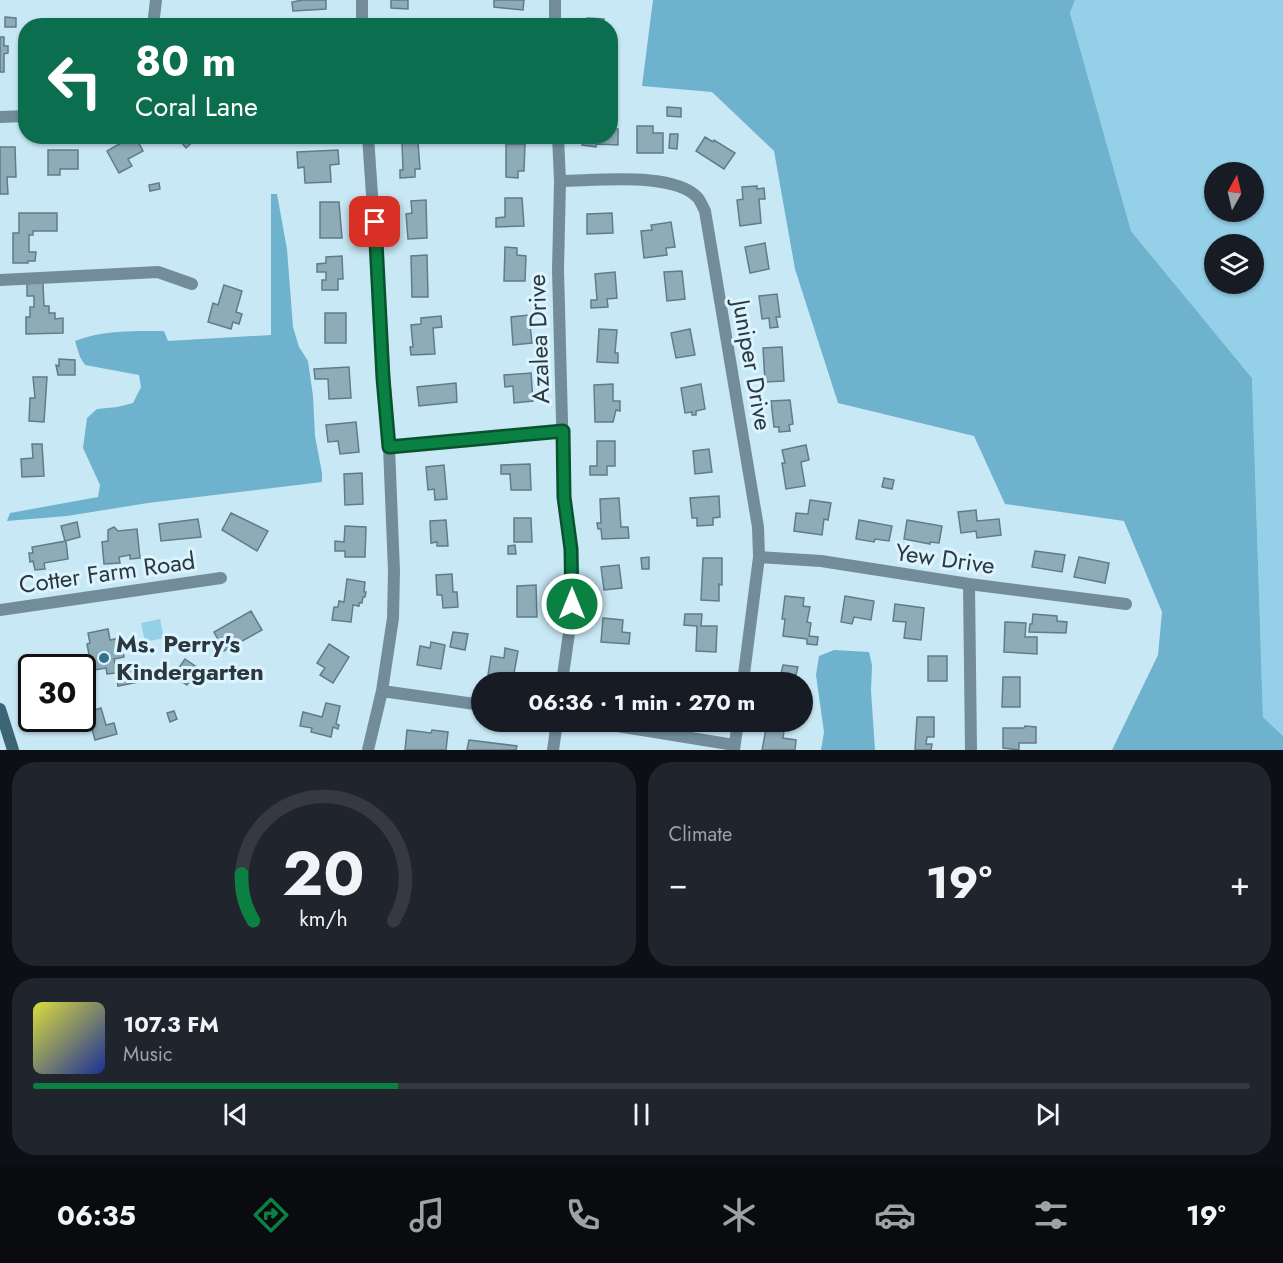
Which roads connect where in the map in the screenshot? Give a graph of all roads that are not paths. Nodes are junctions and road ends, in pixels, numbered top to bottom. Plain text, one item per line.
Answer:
1 (156, 0) edge
2 (362, 0) edge
3 (555, 0) edge
4 (154, 18) edge
5 (362, 18) edge
6 (555, 18) edge
7 (18, 116) edge
8 (0, 117) edge
9 (370, 144) edge
10 (558, 144) edge
11 (560, 181) junction
12 (0, 280) edge
13 (192, 284) dead end
14 (563, 431) junction
15 (389, 447) junction
16 (759, 557) junction
17 (221, 578) dead end
18 (969, 584) junction
19 (1126, 604) dead end
20 (0, 610) edge
21 (563, 672) edge
22 (744, 672) edge
23 (382, 691) junction
24 (471, 703) edge
25 (0, 709) edge
26 (556, 732) edge
27 (647, 732) edge
28 (736, 732) edge
29 (734, 748) edge
30 (13, 750) edge
31 (368, 750) edge
32 (553, 750) edge
33 (971, 750) edge

1 - 4 street
2 - 5 street
3 - 6 street
7 - 8 street
9 - 15 street
10 - 11 street, Azalea Drive
11 - 14 street, Azalea Drive
11 - 16 street, Juniper Drive
12 - 13 street
14 - 15 street
14 - 21 street, Azalea Drive
15 - 23 street
16 - 18 street, Yew Drive
16 - 22 street, Juniper Drive
17 - 20 street, Cotter Farm Road
18 - 19 street, Yew Drive
18 - 33 street
23 - 24 street
23 - 31 street
25 - 30 main road
26 - 32 street
27 - 29 street
28 - 29 street

